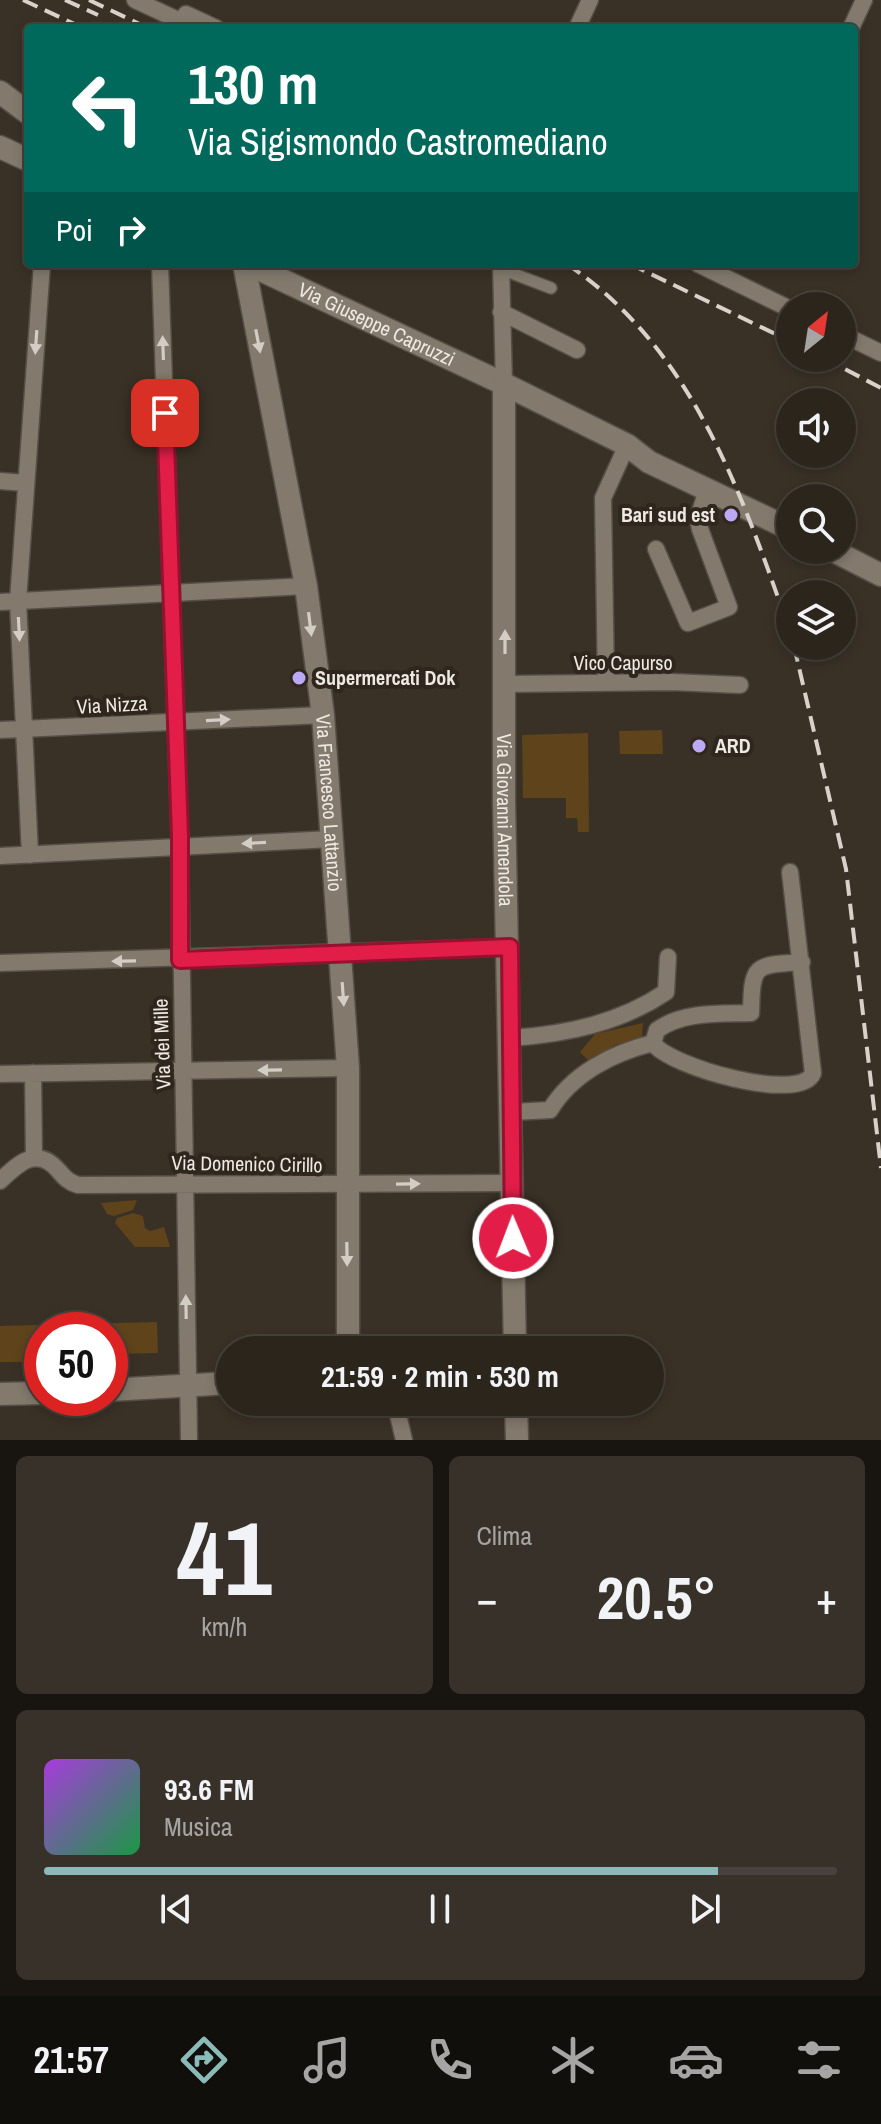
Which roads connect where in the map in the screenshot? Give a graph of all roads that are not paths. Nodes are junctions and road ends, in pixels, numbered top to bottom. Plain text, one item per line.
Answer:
1 (135, 0) edge
2 (156, 0) edge
3 (590, 0) edge
4 (864, 0) edge
5 (186, 24) edge
6 (207, 24) edge
7 (579, 24) edge
8 (853, 24) edge
9 (0, 92) edge
10 (24, 110) edge
11 (0, 147) edge
12 (24, 158) edge
13 (42, 268) edge
14 (160, 268) edge
15 (247, 268) edge
16 (255, 268) edge
17 (501, 268) edge
18 (503, 268) edge
19 (732, 272) edge
20 (551, 288) dead end
21 (776, 300) edge
22 (501, 312) junction
23 (856, 341) edge
24 (577, 350) dead end
25 (881, 353) edge
26 (504, 384) junction
27 (627, 445) junction
28 (0, 481) edge
29 (26, 483) junction
30 (707, 490) junction
31 (776, 508) edge
32 (776, 522) edge
33 (856, 548) edge
34 (656, 549) dead end
35 (881, 561) edge
36 (856, 562) edge
37 (881, 575) edge
38 (306, 586) junction
39 (172, 593) junction
40 (18, 601) junction
41 (0, 602) edge
42 (606, 682) junction
43 (505, 684) junction
44 (740, 685) dead end
45 (323, 715) junction
46 (177, 722) junction
47 (24, 729) junction
48 (0, 730) edge
49 (332, 839) junction
50 (180, 847) junction
51 (30, 855) junction
52 (0, 856) edge
53 (790, 872) dead end
54 (510, 947) junction
55 (341, 954) junction
56 (668, 957) dead end
57 (180, 960) junction
58 (802, 962) junction
59 (0, 963) edge
60 (512, 1038) junction
61 (653, 1043) junction
62 (348, 1068) junction
63 (183, 1071) junction
64 (33, 1073) junction
65 (0, 1074) edge
66 (513, 1112) junction
67 (34, 1157) junction
68 (0, 1181) edge
69 (512, 1183) junction
70 (184, 1184) junction
71 (346, 1185) junction
72 (348, 1336) edge
73 (515, 1336) edge
74 (216, 1384) edge
75 (188, 1385) junction
76 (128, 1389) edge
77 (24, 1393) edge
78 (0, 1394) edge
79 (398, 1416) edge
80 (516, 1416) edge
81 (189, 1440) edge
82 (404, 1440) edge
83 (517, 1440) edge

1 - 5 street
2 - 6 street
3 - 7 street
4 - 8 street
9 - 10 main road
11 - 12 main road
13 -> 29 street
39 -> 14 street, Via dei Mille
15 -> 38 main road, Via Francesco Lattanzio
16 - 26 main road, Via Giuseppe Capruzzi
17 - 22 street
18 - 20 street
19 - 21 street
22 - 24 street
22 - 26 street
23 - 25 street
26 - 27 main road, Via Giuseppe Capruzzi
43 -> 26 main road, Via Giovanni Amendola
27 - 30 main road
27 - 31 main road
27 - 42 street
28 - 29 street
29 - 40 street
30 - 32 main road
30 - 34 street
33 - 35 main road
36 - 37 main road
38 - 39 street
38 -> 45 main road, Via Francesco Lattanzio
39 - 40 street
39 - 46 street, Via dei Mille
40 - 41 street
40 -> 47 street
42 - 43 street, Vico Capurso
42 - 44 street, Vico Capurso
43 - 54 main road, Via Giovanni Amendola
46 -> 45 street, Via Nizza
45 - 49 main road, Via Francesco Lattanzio
46 - 47 street, Via Nizza
46 - 50 street, Via dei Mille
47 - 48 street, Via Nizza
47 - 51 street
49 -> 50 street
49 - 55 main road, Via Francesco Lattanzio
50 - 51 street
50 - 57 street, Via dei Mille
51 - 52 street
53 - 58 street
54 - 55 street
54 - 60 main road, Via Giovanni Amendola
55 - 57 street
55 -> 62 main road, Via Francesco Lattanzio
56 - 60 street
57 -> 59 street
57 - 63 street, Via dei Mille
58 - 61 street
58 - 61 street
60 - 66 main road, Via Giovanni Amendola
61 - 66 street
62 -> 63 street
62 - 71 main road, Via Francesco Lattanzio
63 - 64 street
63 - 70 street, Via dei Mille
64 - 65 street
64 - 67 street
66 - 69 main road, Via Giovanni Amendola
67 - 68 street
67 - 70 street, Via Domenico Cirillo
71 -> 69 street, Via Domenico Cirillo
69 - 73 main road, Via Giovanni Amendola
70 - 71 street, Via Domenico Cirillo
75 -> 70 street, Via dei Mille
71 -> 72 main road, Via Francesco Lattanzio
74 - 75 main road
75 - 76 main road
75 - 81 street, Via dei Mille
77 - 78 main road
79 - 82 street
80 - 83 main road

